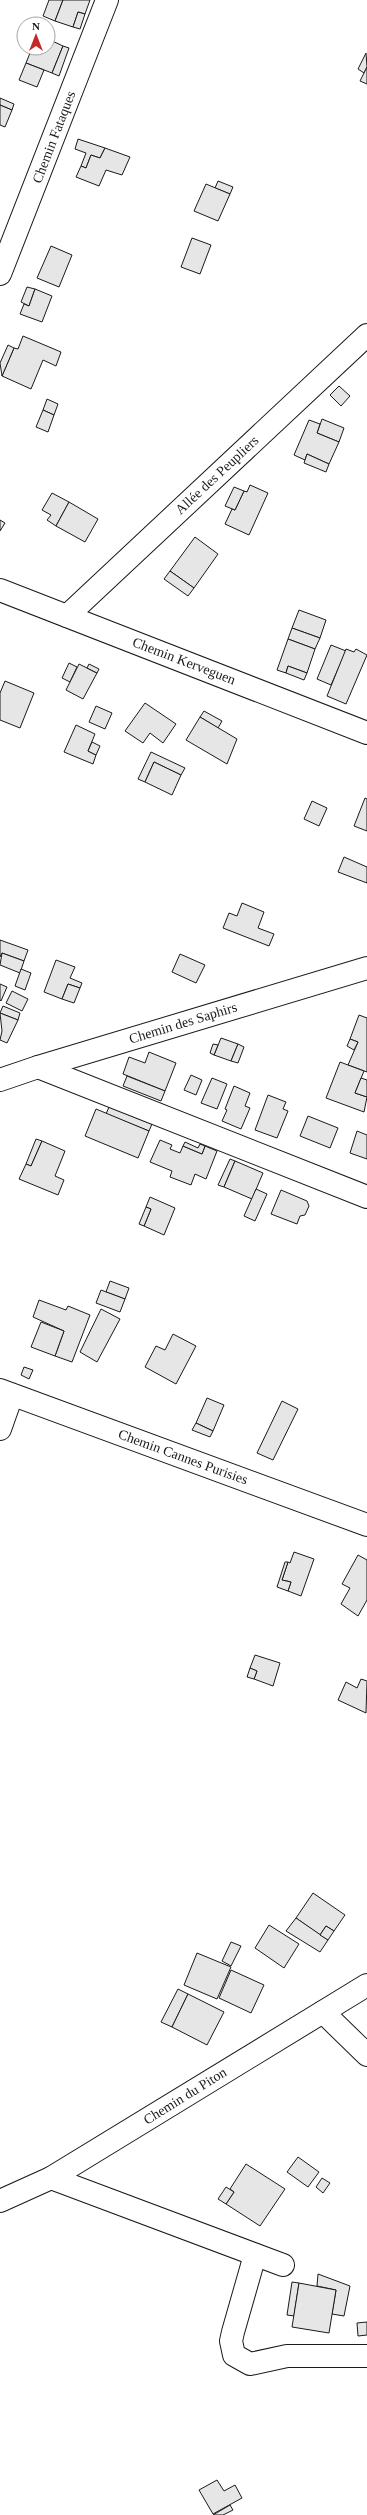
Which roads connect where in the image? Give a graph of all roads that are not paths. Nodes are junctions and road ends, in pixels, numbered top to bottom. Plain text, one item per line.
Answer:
1 (107, 0) edge
2 (0, 274) edge
3 (367, 335) edge
4 (0, 590) edge
5 (67, 616) junction
6 (364, 728) edge
7 (367, 968) edge
8 (38, 1067) junction
9 (0, 1080) edge
10 (367, 1196) edge
11 (6, 1392) edge
12 (0, 1429) edge
13 (367, 1524) edge
14 (367, 1985) edge
15 (323, 2012) junction
16 (367, 2055) edge
17 (52, 2178) junction
18 (0, 2201) edge
19 (255, 2255) junction
20 (283, 2265) dead end
21 (367, 2356) edge

1 - 2 street, Chemin Fataques
3 - 5 street, Allée des Peupliers
4 - 5 street, Chemin Kerveguen
5 - 6 street, Chemin Kerveguen
7 - 8 street, Chemin des Saphirs
8 - 9 street, Chemin des Saphirs
8 - 10 street
11 - 12 street
11 - 13 street, Chemin Cannes Purisies
14 - 15 street, Chemin du Piton
15 - 16 street
15 - 17 street, Chemin du Piton
17 - 18 street, Chemin du Piton
17 - 19 street
19 - 20 street
19 - 21 street

